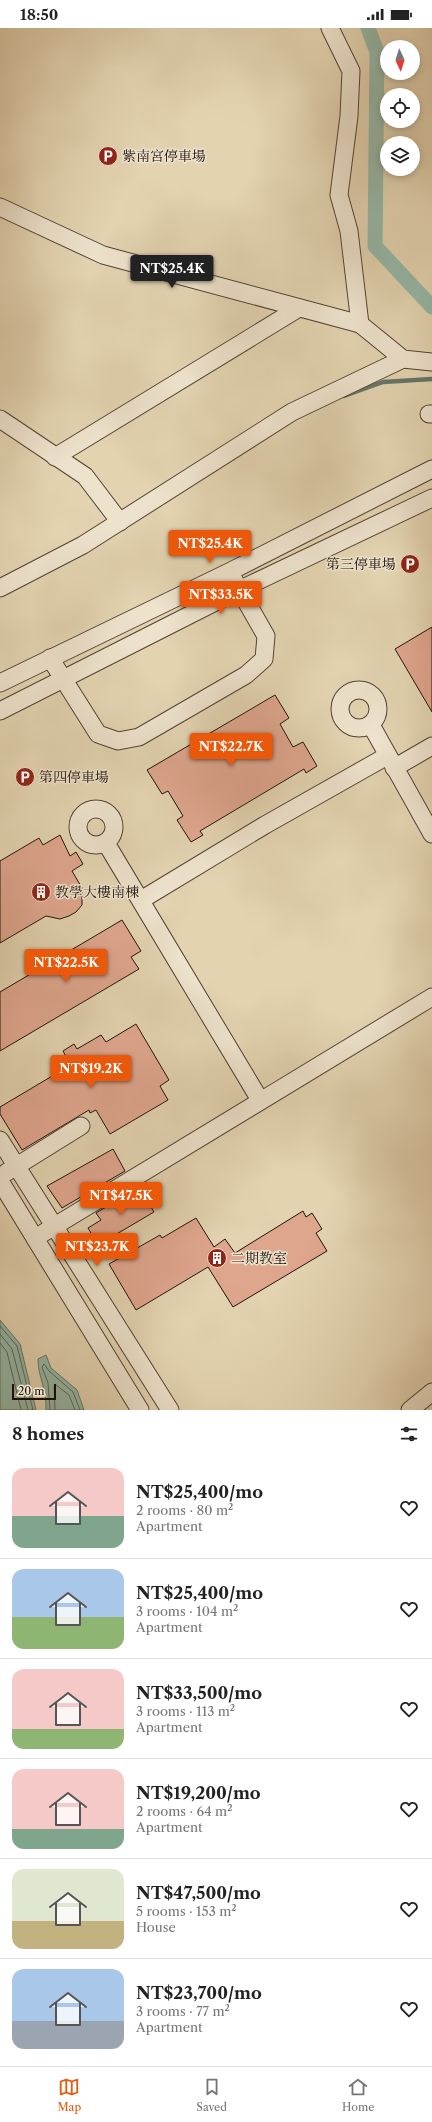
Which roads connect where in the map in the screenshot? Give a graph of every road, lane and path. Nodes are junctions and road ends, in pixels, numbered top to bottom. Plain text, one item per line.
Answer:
1 (330, 28) edge
2 (0, 207) edge
3 (299, 308) junction
4 (360, 324) junction
5 (403, 359) junction
6 (432, 362) edge
7 (0, 419) edge
8 (55, 457) junction
9 (432, 469) edge
10 (432, 498) edge
11 (120, 522) junction
12 (229, 572) junction
13 (0, 588) edge
14 (239, 590) junction
15 (50, 658) junction
16 (63, 678) junction
17 (0, 683) edge
18 (0, 711) edge
19 (371, 725) dead end
20 (432, 746) edge
21 (390, 762) junction
22 (432, 834) edge
23 (106, 843) dead end
24 (141, 900) junction
25 (432, 997) edge
26 (260, 1100) junction
27 (81, 1126) dead end
28 (0, 1140) edge
29 (16, 1166) junction
30 (0, 1176) edge
31 (0, 1181) edge
32 (54, 1226) junction
33 (35, 1238) junction
34 (432, 1392) edge
35 (140, 1410) edge
36 (170, 1410) edge
37 (410, 1410) edge

1 - 4 street
2 - 3 street
3 - 4 street
3 - 8 street
4 - 5 street
5 - 6 street
5 - 11 street
7 - 8 street
8 - 11 street
9 - 12 street
10 - 14 street
11 - 13 street
12 - 14 street
12 - 15 street
14 - 16 street
14 - 16 street
15 - 16 street
15 - 17 street
16 - 18 street
19 - 21 street
20 - 21 street
21 - 22 street
21 - 24 street
23 - 24 street
24 - 26 street
25 - 26 street
26 - 32 street
27 - 29 street
28 - 29 street
29 - 30 street
29 - 32 street
31 - 33 street
32 - 33 street
32 - 36 street
33 - 35 street
34 - 37 street

